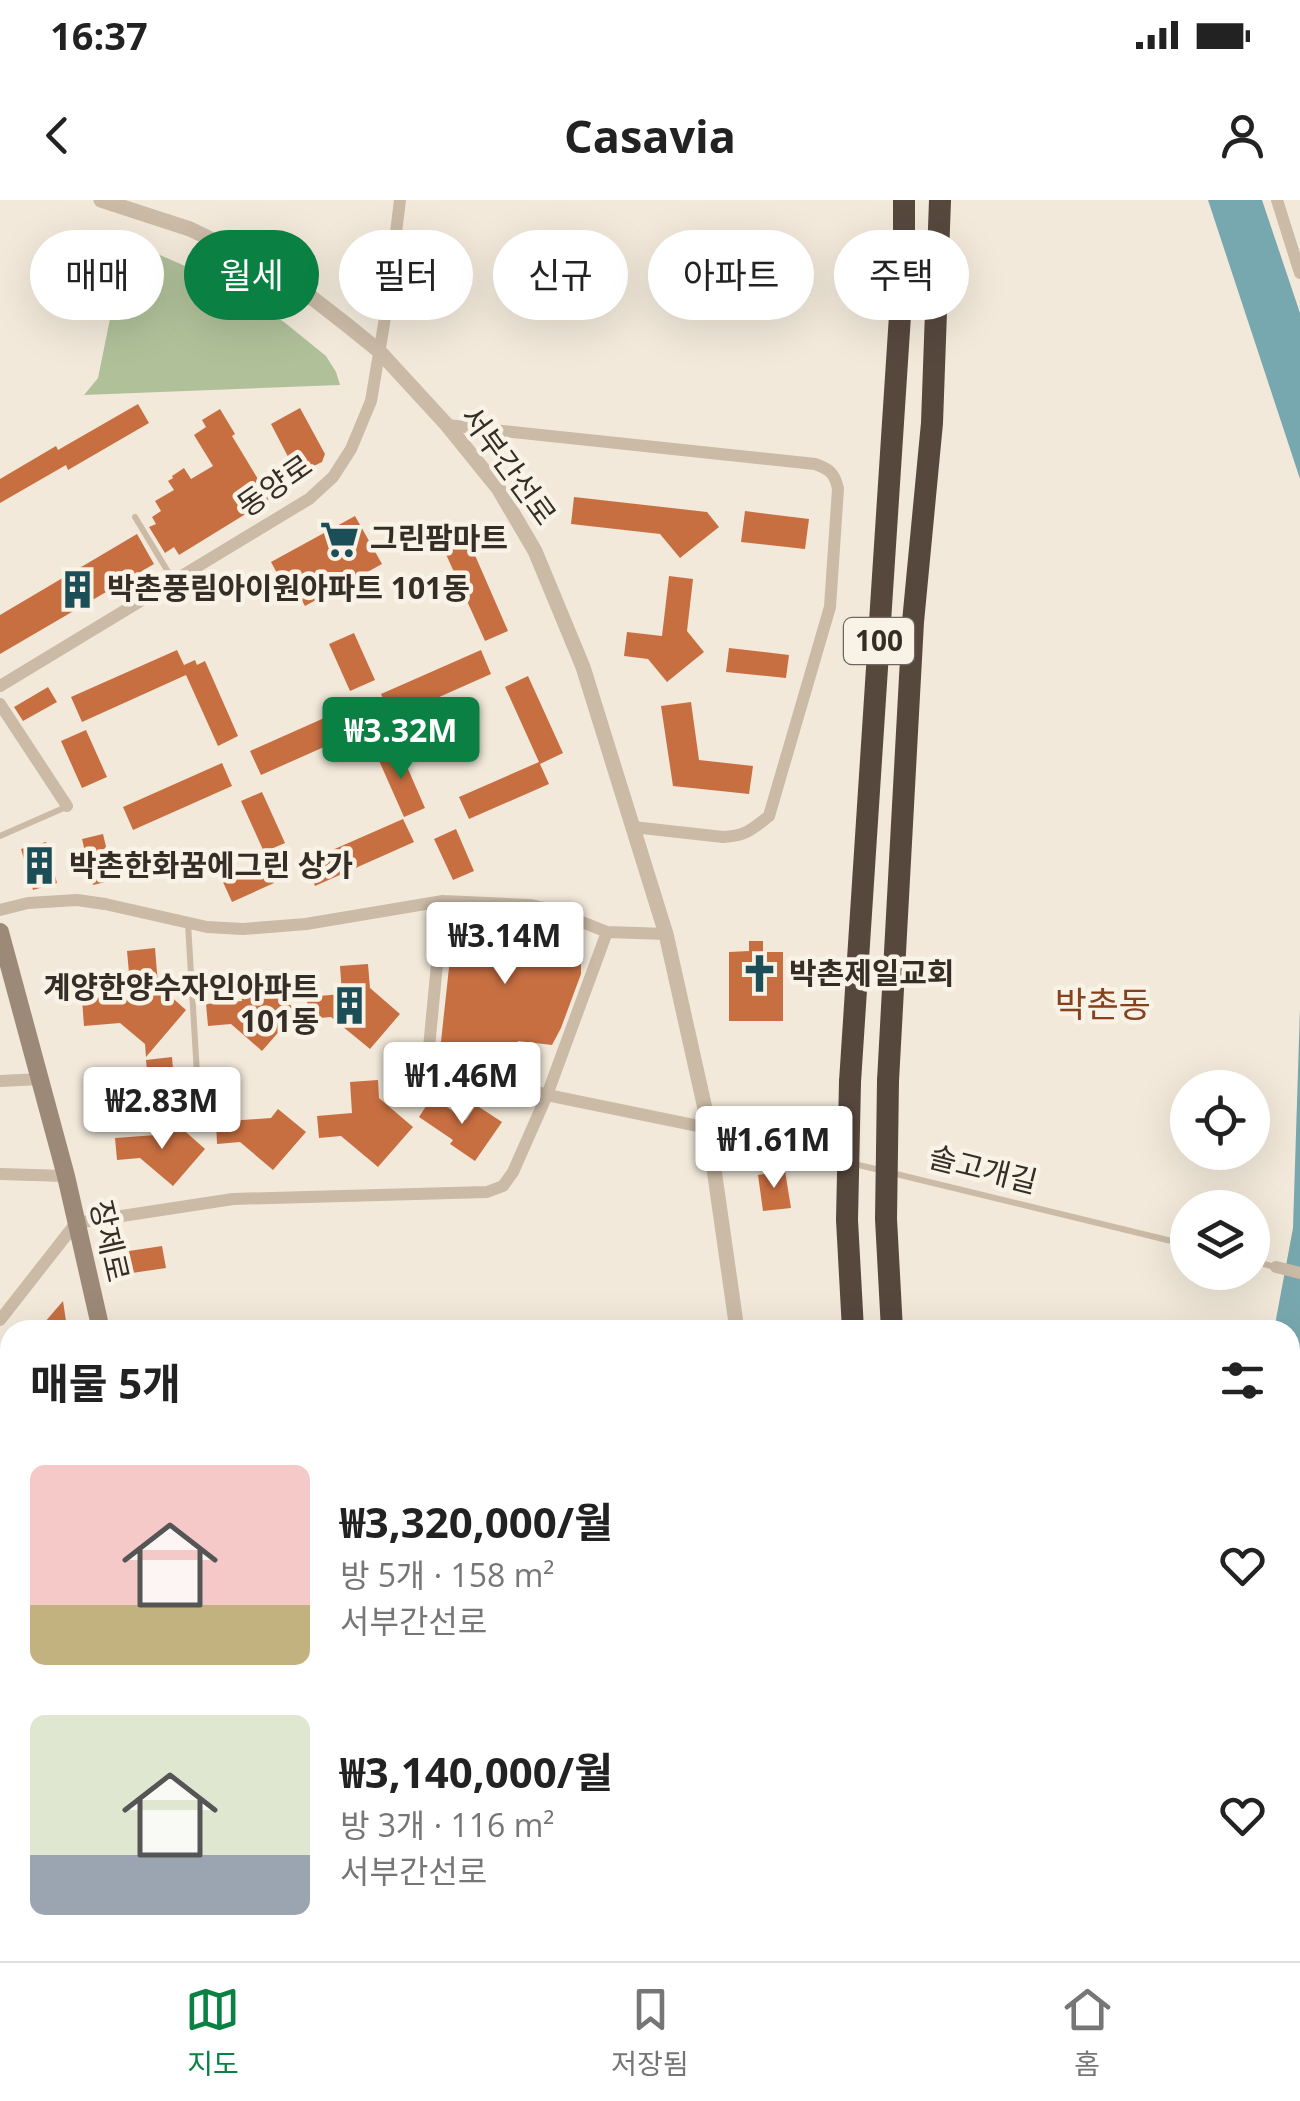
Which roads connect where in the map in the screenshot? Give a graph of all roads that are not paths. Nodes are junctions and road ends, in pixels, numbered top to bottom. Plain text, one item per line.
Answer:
1 (101, 200) edge
2 (400, 200) edge
3 (904, 200) edge
4 (940, 200) edge
5 (1277, 200) edge
6 (1300, 273) edge
7 (379, 352) junction
8 (446, 425) junction
9 (135, 518) dead end
10 (174, 581) junction
11 (0, 686) edge
12 (0, 704) edge
13 (67, 806) joint
14 (633, 828) junction
15 (0, 836) edge
16 (444, 901) junction
17 (0, 910) edge
18 (188, 923) junction
19 (0, 932) edge
20 (608, 932) junction
21 (666, 934) junction
22 (227, 1072) dead end
23 (41, 1078) junction
24 (0, 1080) edge
25 (547, 1095) junction
26 (708, 1128) junction
27 (0, 1174) edge
28 (66, 1176) junction
29 (76, 1222) junction
30 (1170, 1241) edge
31 (1270, 1266) edge
32 (1276, 1267) joint
33 (1300, 1272) edge
34 (0, 1320) edge
35 (99, 1320) edge
36 (736, 1320) edge
37 (852, 1320) edge
38 (891, 1320) edge

1 - 7 street, 서부간선로
2 - 7 street, 동양로
3 - 37 highway, 100, bridge
4 - 38 highway, 100, bridge
5 - 6 street
7 - 8 street, 서부간선로
7 - 10 street, 동양로
8 - 14 street, 서부간선로
8 - 14 street
9 - 10 lane
10 - 11 street, 동양로
12 - 13 street
13 - 15 lane
14 - 21 street, 서부간선로
16 - 18 street
16 - 20 street
16 - 25 street
17 - 18 street
18 - 22 lane
19 - 23 main road, 장제로
20 - 21 street
20 - 25 street
21 - 26 street, 서부간선로
23 - 24 street
23 - 28 main road, 장제로
25 - 26 street
25 - 29 street
26 - 30 lane, 솔고개길
26 - 36 street, 서부간선로
27 - 28 street
28 - 29 main road, 장제로
29 - 34 street
29 - 35 main road, 장제로
31 - 32 lane
32 - 33 street

